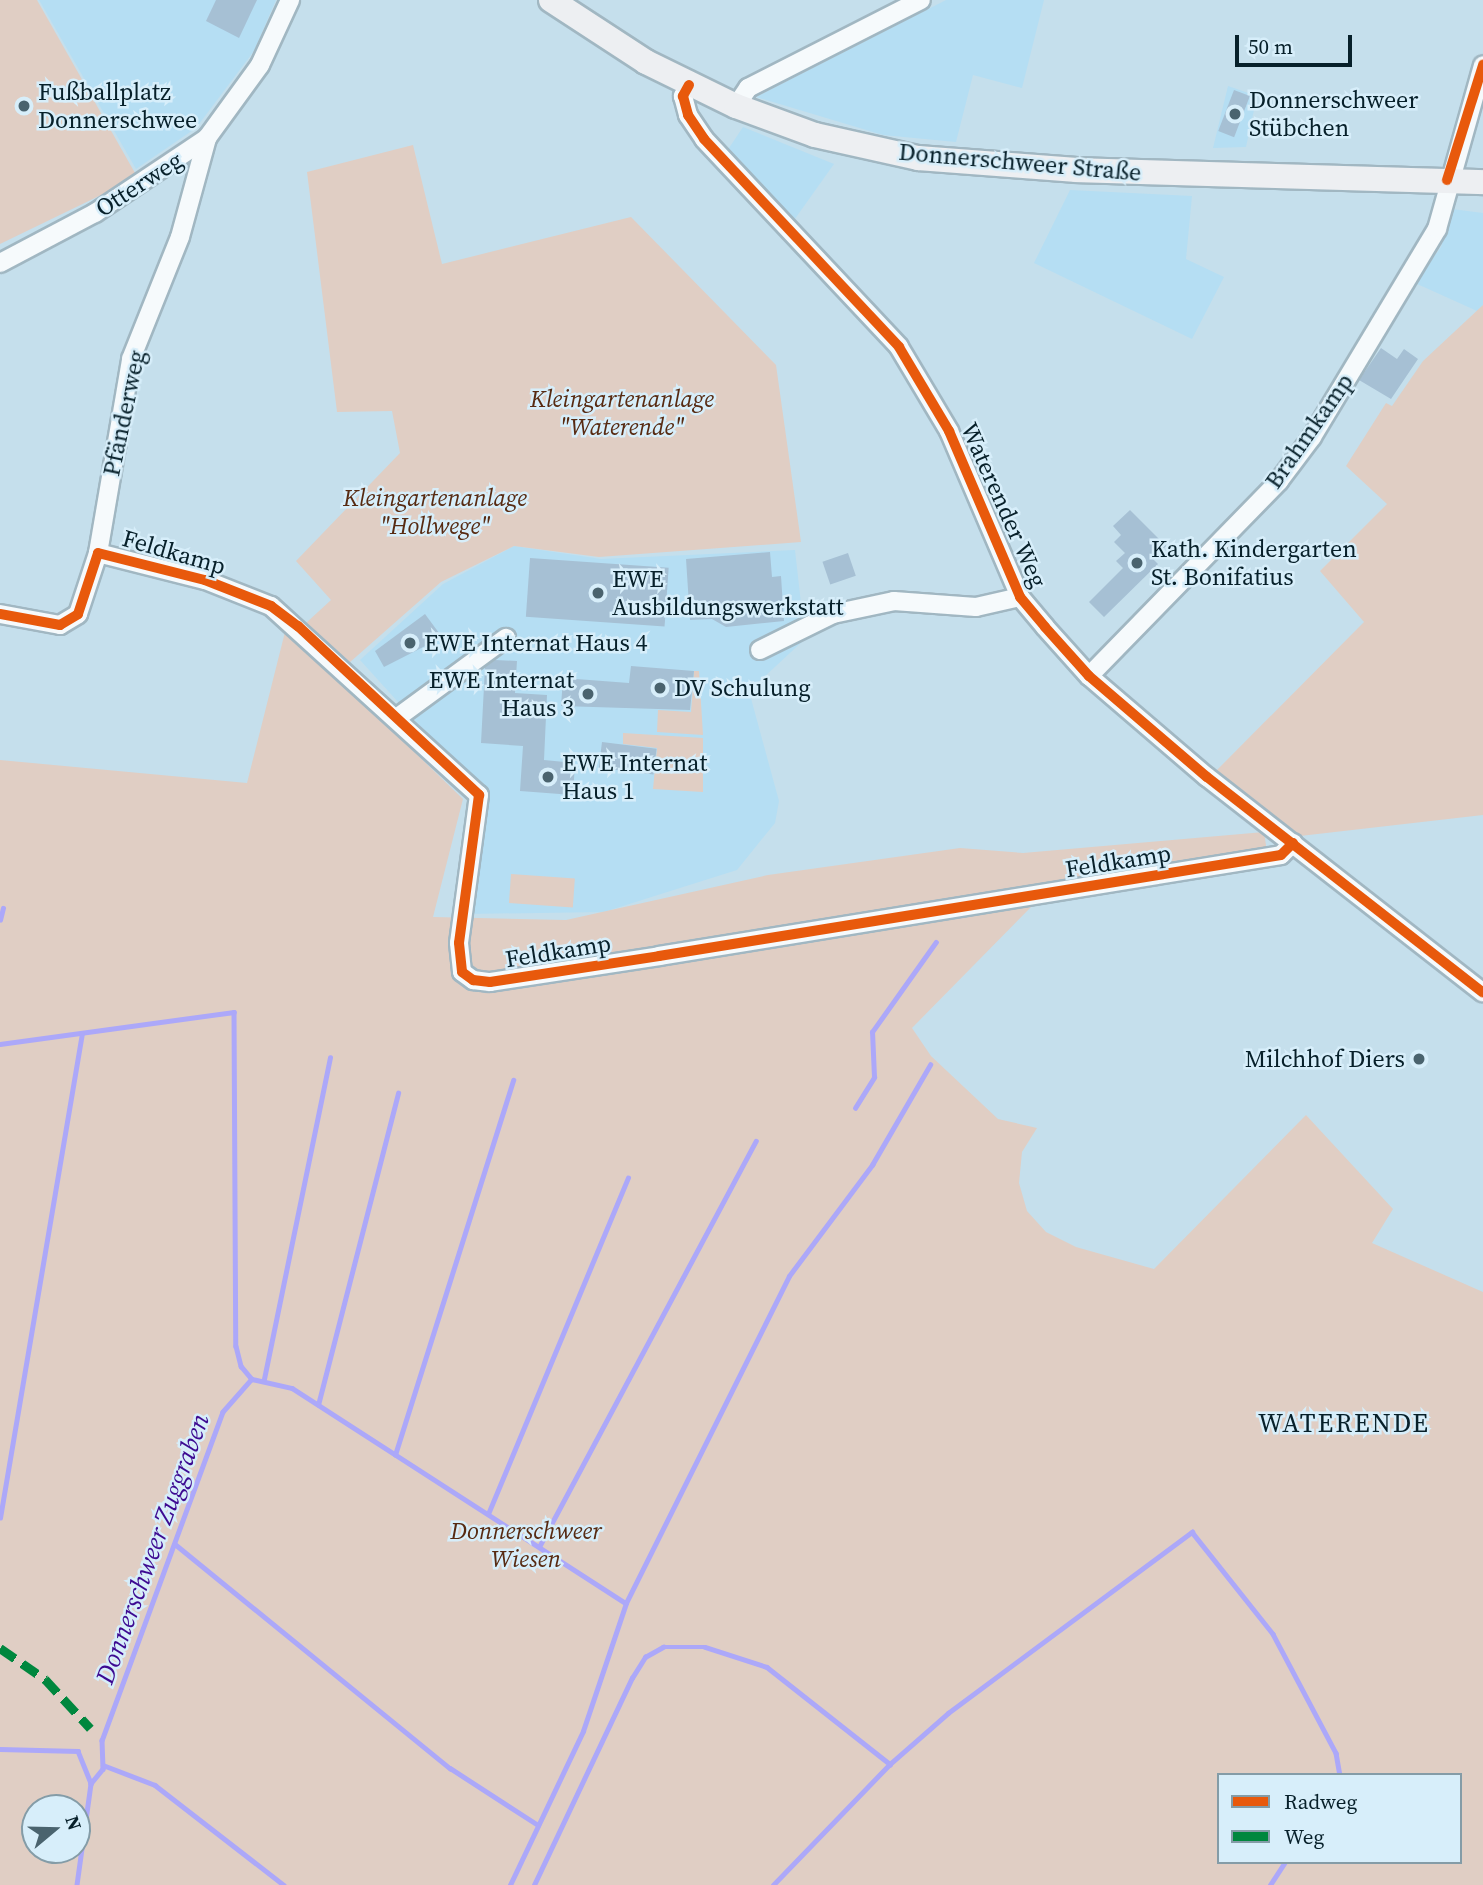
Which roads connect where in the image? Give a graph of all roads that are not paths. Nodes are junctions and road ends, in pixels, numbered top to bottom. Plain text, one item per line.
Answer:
1 (290, 0) edge
2 (551, 0) edge
3 (921, 0) edge
4 (1483, 65) edge
5 (689, 85) junction
6 (736, 106) junction
7 (207, 138) junction
8 (1447, 180) junction
9 (1483, 182) edge
10 (0, 263) edge
11 (98, 553) junction
12 (1020, 597) junction
13 (0, 614) edge
14 (506, 638) dead end
15 (760, 650) dead end
16 (1089, 676) junction
17 (398, 717) junction
18 (1293, 843) junction
19 (1483, 993) edge

1 - 7 street, Otterweg
2 - 5 main road, Donnerschweer Straße
3 - 6 street
4 - 8 street, Brahmkamp
5 - 6 main road, Donnerschweer Straße
5 - 12 street, Waterender Weg
6 - 8 main road, Donnerschweer Straße
7 - 10 street, Otterweg
7 - 11 street, Pfänderweg
8 - 9 main road, Donnerschweer Straße
8 - 16 street, Brahmkamp
11 - 13 street, Pfänderweg
11 - 17 street, Feldkamp
12 - 15 street, Waterender Weg
12 - 16 street, Waterender Weg
14 - 17 street
16 - 18 street, Waterender Weg
17 - 18 street, Feldkamp
18 - 19 street, Waterender Weg

